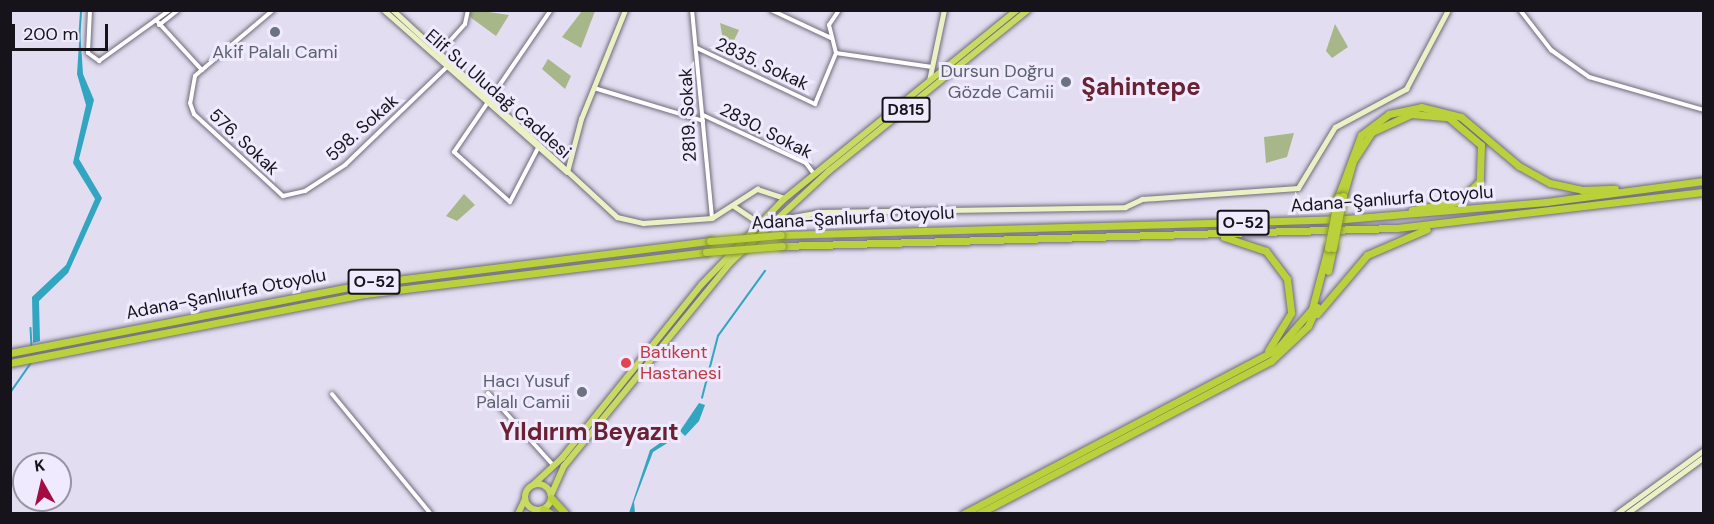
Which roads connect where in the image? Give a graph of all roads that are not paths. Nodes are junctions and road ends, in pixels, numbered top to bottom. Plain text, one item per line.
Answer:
1 (90, 10) edge
2 (170, 10) edge
3 (178, 10) edge
4 (273, 10) edge
5 (384, 10) edge
6 (393, 10) edge
7 (468, 10) edge
8 (551, 10) edge
9 (625, 10) edge
10 (692, 10) edge
11 (771, 10) edge
12 (839, 10) edge
13 (944, 10) edge
14 (1017, 10) edge
15 (1029, 10) edge
16 (1449, 10) edge
17 (1520, 10) edge
18 (157, 23) junction
19 (831, 38) junction
20 (698, 48) junction
21 (439, 53) junction
22 (836, 53) junction
23 (447, 67) junction
24 (933, 67) junction
25 (202, 70) junction
26 (928, 83) junction
27 (594, 88) junction
28 (490, 102) junction
29 (1704, 110) edge
30 (703, 115) junction
31 (703, 121) junction
32 (538, 148) junction
33 (567, 172) junction
34 (814, 174) junction
35 (1704, 180) edge
36 (1704, 192) edge
37 (1340, 196) junction
38 (286, 197) joint
39 (782, 201) junction
40 (791, 205) junction
41 (734, 206) junction
42 (785, 210) junction
43 (796, 217) junction
44 (712, 218) junction
45 (1480, 220) junction
46 (774, 221) junction
47 (1196, 223) junction
48 (761, 224) junction
49 (1180, 234) junction
50 (1330, 248) junction
51 (1308, 326) junction
52 (10, 353) edge
53 (10, 363) edge
54 (1244, 368) junction
55 (488, 393) dead end
56 (332, 394) dead end
57 (1704, 450) edge
58 (1704, 457) edge
59 (551, 468) junction
60 (557, 478) junction
61 (533, 485) junction
62 (551, 496) junction
63 (525, 498) junction
64 (540, 511) edge
65 (431, 513) edge
66 (518, 513) edge
67 (551, 513) edge
68 (566, 513) edge
69 (963, 513) edge
70 (978, 513) edge
71 (1616, 513) edge
72 (1626, 513) edge

1 - 18 street
2 - 18 street
3 - 18 street
4 - 25 street
5 - 23 main road, Elif Su Uludağ Caddesi
6 - 21 main road, Elif Su Uludağ Caddesi
7 - 21 street
8 - 28 street
9 - 27 main road
10 - 20 street, 2819. Sokak
11 - 19 street
12 - 19 street
13 - 24 main road
14 - 26 highway, D815
15 - 40 highway, D815
16 - 43 main road
17 - 29 street
18 - 25 street
19 - 22 street
20 - 22 street, 2835. Sokak
20 - 30 street, 2819. Sokak
21 - 28 main road, Elif Su Uludağ Caddesi
22 - 24 street
23 - 28 main road, Elif Su Uludağ Caddesi
23 - 38 street, 598. Sokak
24 - 26 main road
25 - 38 street, 576. Sokak
26 - 34 highway, D815
27 - 31 street
27 - 33 main road
28 - 32 main road, Elif Su Uludağ Caddesi
28 - 32 street
28 - 33 main road, Elif Su Uludağ Caddesi
30 - 31 street, 2819. Sokak
30 - 34 street, 2830. Sokak
31 - 44 street, 2819. Sokak
32 - 33 main road, Elif Su Uludağ Caddesi
33 - 44 main road, Elif Su Uludağ Caddesi
34 - 39 highway, D815
35 - 37 highway
35 - 47 highway, Adana-Şanlıurfa Otoyolu / O-52
36 - 45 highway, Adana-Şanlıurfa Otoyolu / O-52
37 - 47 highway
37 - 50 highway, bridge
39 - 40 highway
39 - 41 main road, Elif Su Uludağ Caddesi
39 - 42 highway
39 - 48 highway, D815
40 - 42 highway, D815
40 - 43 main road
41 - 44 main road, Elif Su Uludağ Caddesi
41 - 48 main road
42 - 43 main road
42 - 46 highway, D815
43 - 46 main road
45 - 49 highway, Adana-Şanlıurfa Otoyolu / O-52
45 - 51 highway
46 - 60 highway, D815
47 - 52 highway, Adana-Şanlıurfa Otoyolu / O-52, bridge
48 - 59 highway, D815
49 - 53 highway, Adana-Şanlıurfa Otoyolu / O-52, bridge
49 - 54 highway
50 - 51 highway
50 - 54 highway
51 - 70 highway
54 - 69 highway
55 - 59 street
56 - 65 street
57 - 71 main road
58 - 72 main road
59 - 60 highway
59 - 61 highway, D815
60 - 62 highway, D815
61 - 62 highway
61 - 63 highway
62 - 64 highway
62 - 68 highway
63 - 64 highway
63 - 66 highway
64 - 67 highway

